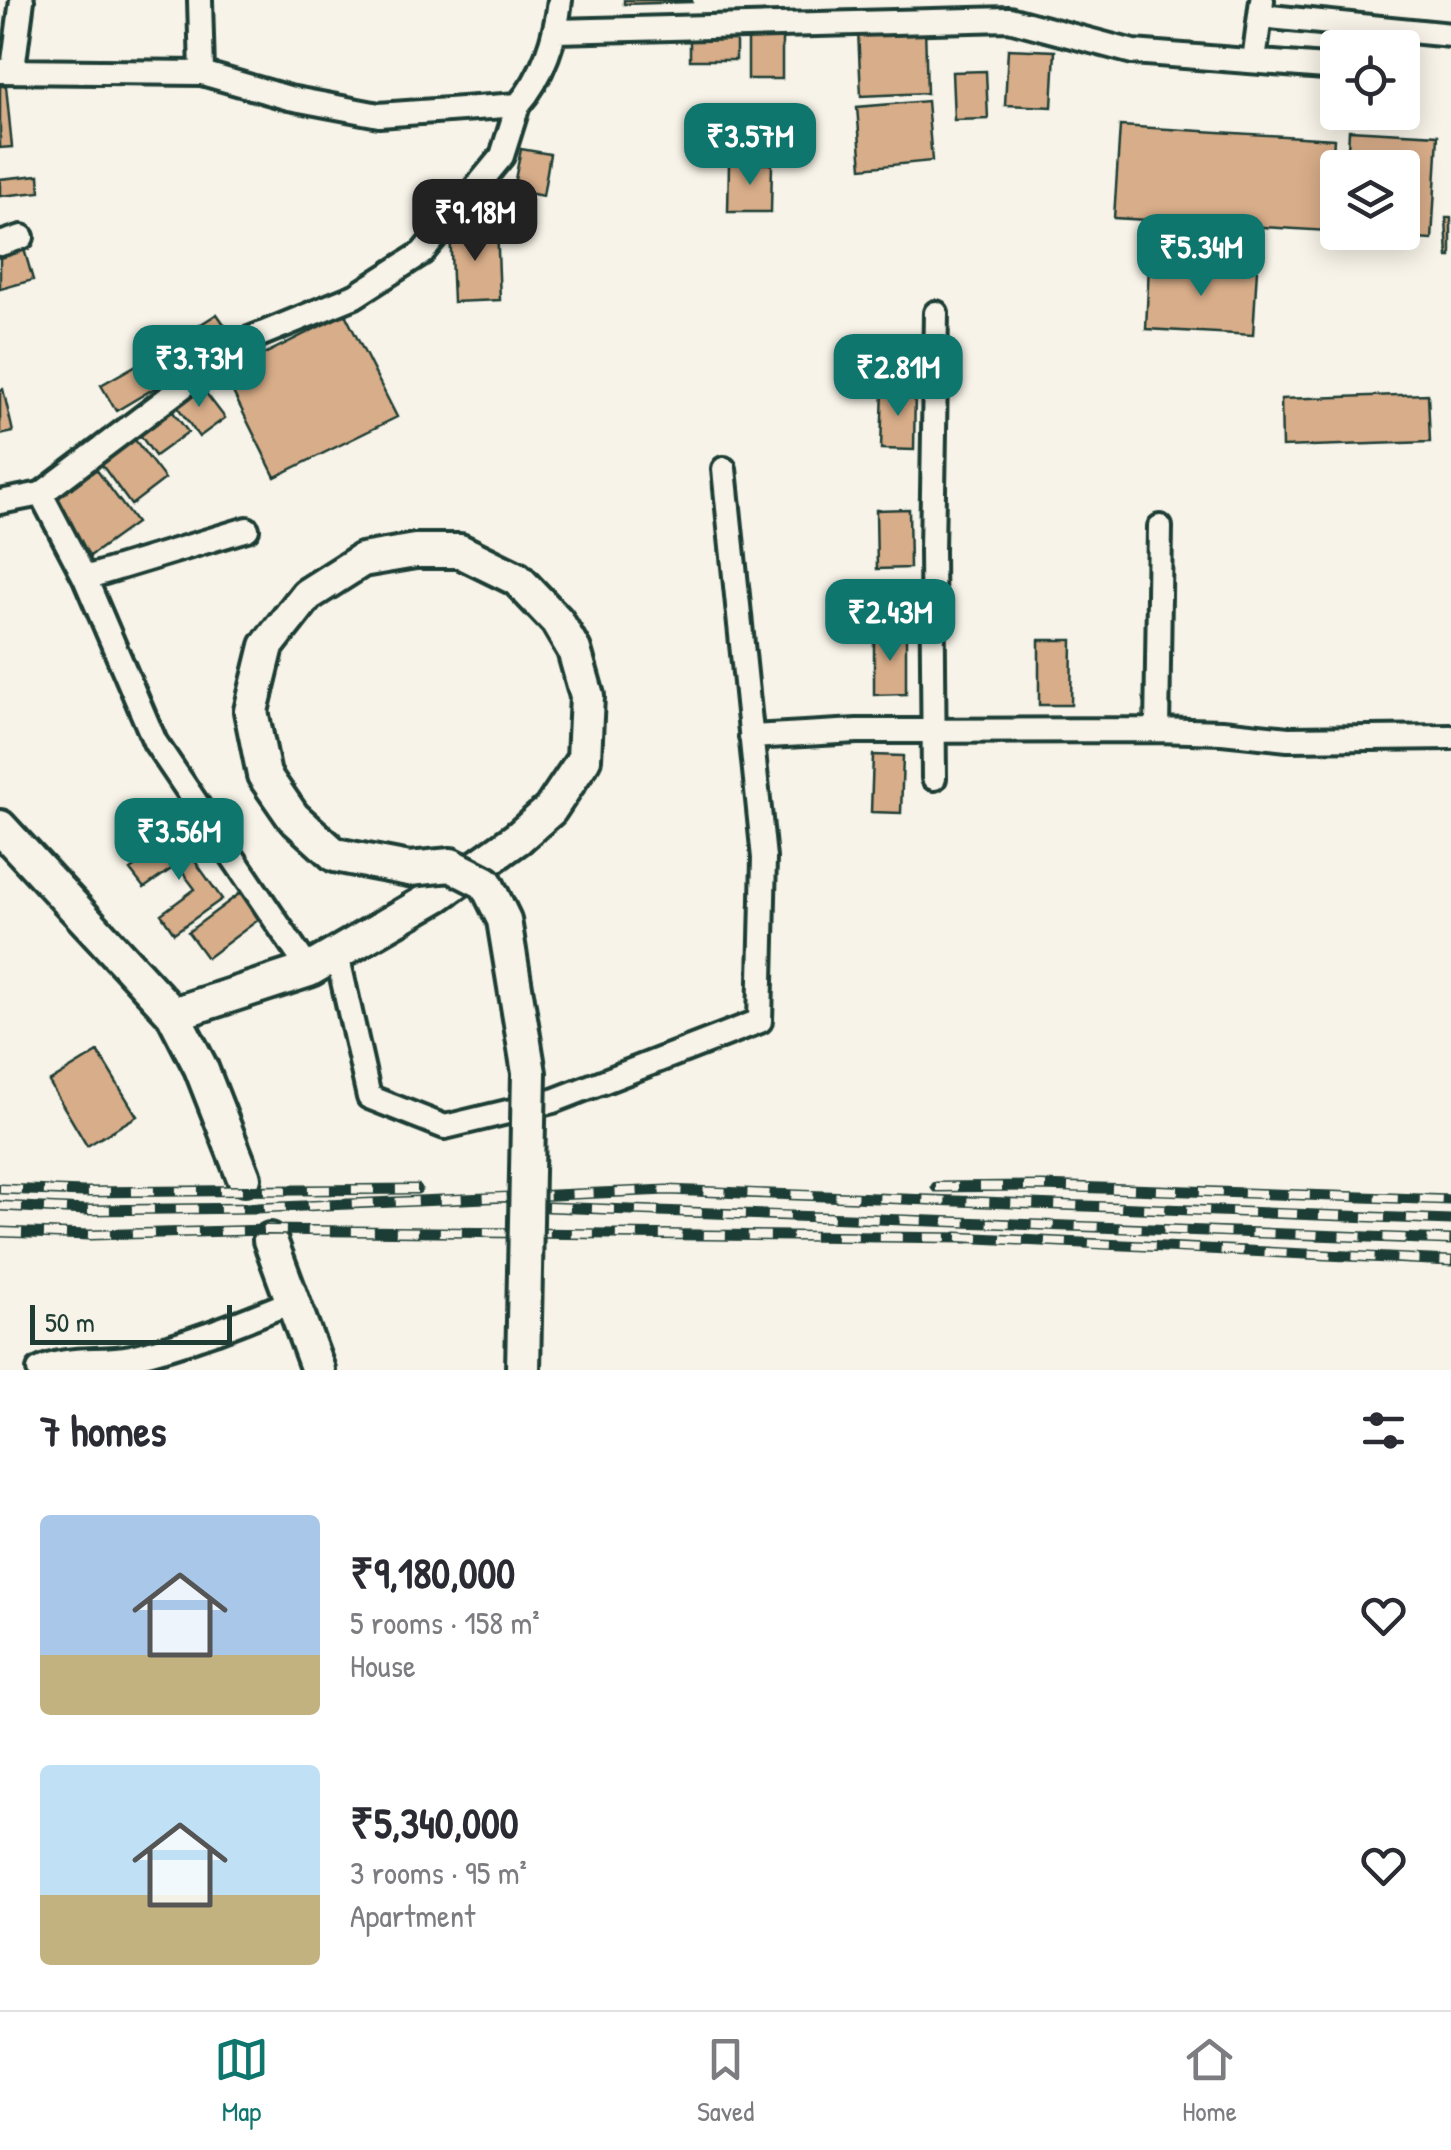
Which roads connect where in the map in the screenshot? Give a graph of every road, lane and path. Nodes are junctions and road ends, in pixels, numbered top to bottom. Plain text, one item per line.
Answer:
1 (22, 0) edge
2 (200, 0) edge
3 (560, 0) edge
4 (1260, 8) edge
5 (885, 11) edge
6 (556, 31) junction
7 (1451, 35) edge
8 (1254, 61) junction
9 (1320, 66) edge
10 (7, 70) edge
11 (202, 72) junction
12 (518, 105) junction
13 (936, 312) dead end
14 (724, 468) dead end
15 (41, 494) junction
16 (0, 502) edge
17 (1160, 527) dead end
18 (247, 529) dead end
19 (85, 578) junction
20 (1156, 730) junction
21 (934, 732) junction
22 (751, 736) junction
23 (1451, 737) edge
24 (934, 778) dead end
25 (0, 827) edge
26 (323, 962) junction
27 (172, 1014) junction
28 (244, 1178) dead end
29 (270, 1240) dead end
30 (294, 1301) junction
31 (39, 1370) edge
32 (318, 1370) edge
33 (523, 1370) edge

1 - 10 street
2 - 11 street
3 - 6 street
4 - 7 street
4 - 8 street
5 - 6 street
5 - 8 street
6 - 12 street
8 - 9 street
10 - 11 street
11 - 12 street
12 - 15 street
13 - 21 street
14 - 22 street
15 - 16 street
15 - 19 street
17 - 20 street
18 - 19 street
19 - 26 street
20 - 21 street
20 - 23 street
21 - 22 street
21 - 24 street
22 - 26 street
25 - 27 main road
26 - 27 main road
26 - 33 main road, bridge
27 - 28 main road
29 - 30 main road
30 - 31 street
30 - 32 main road

